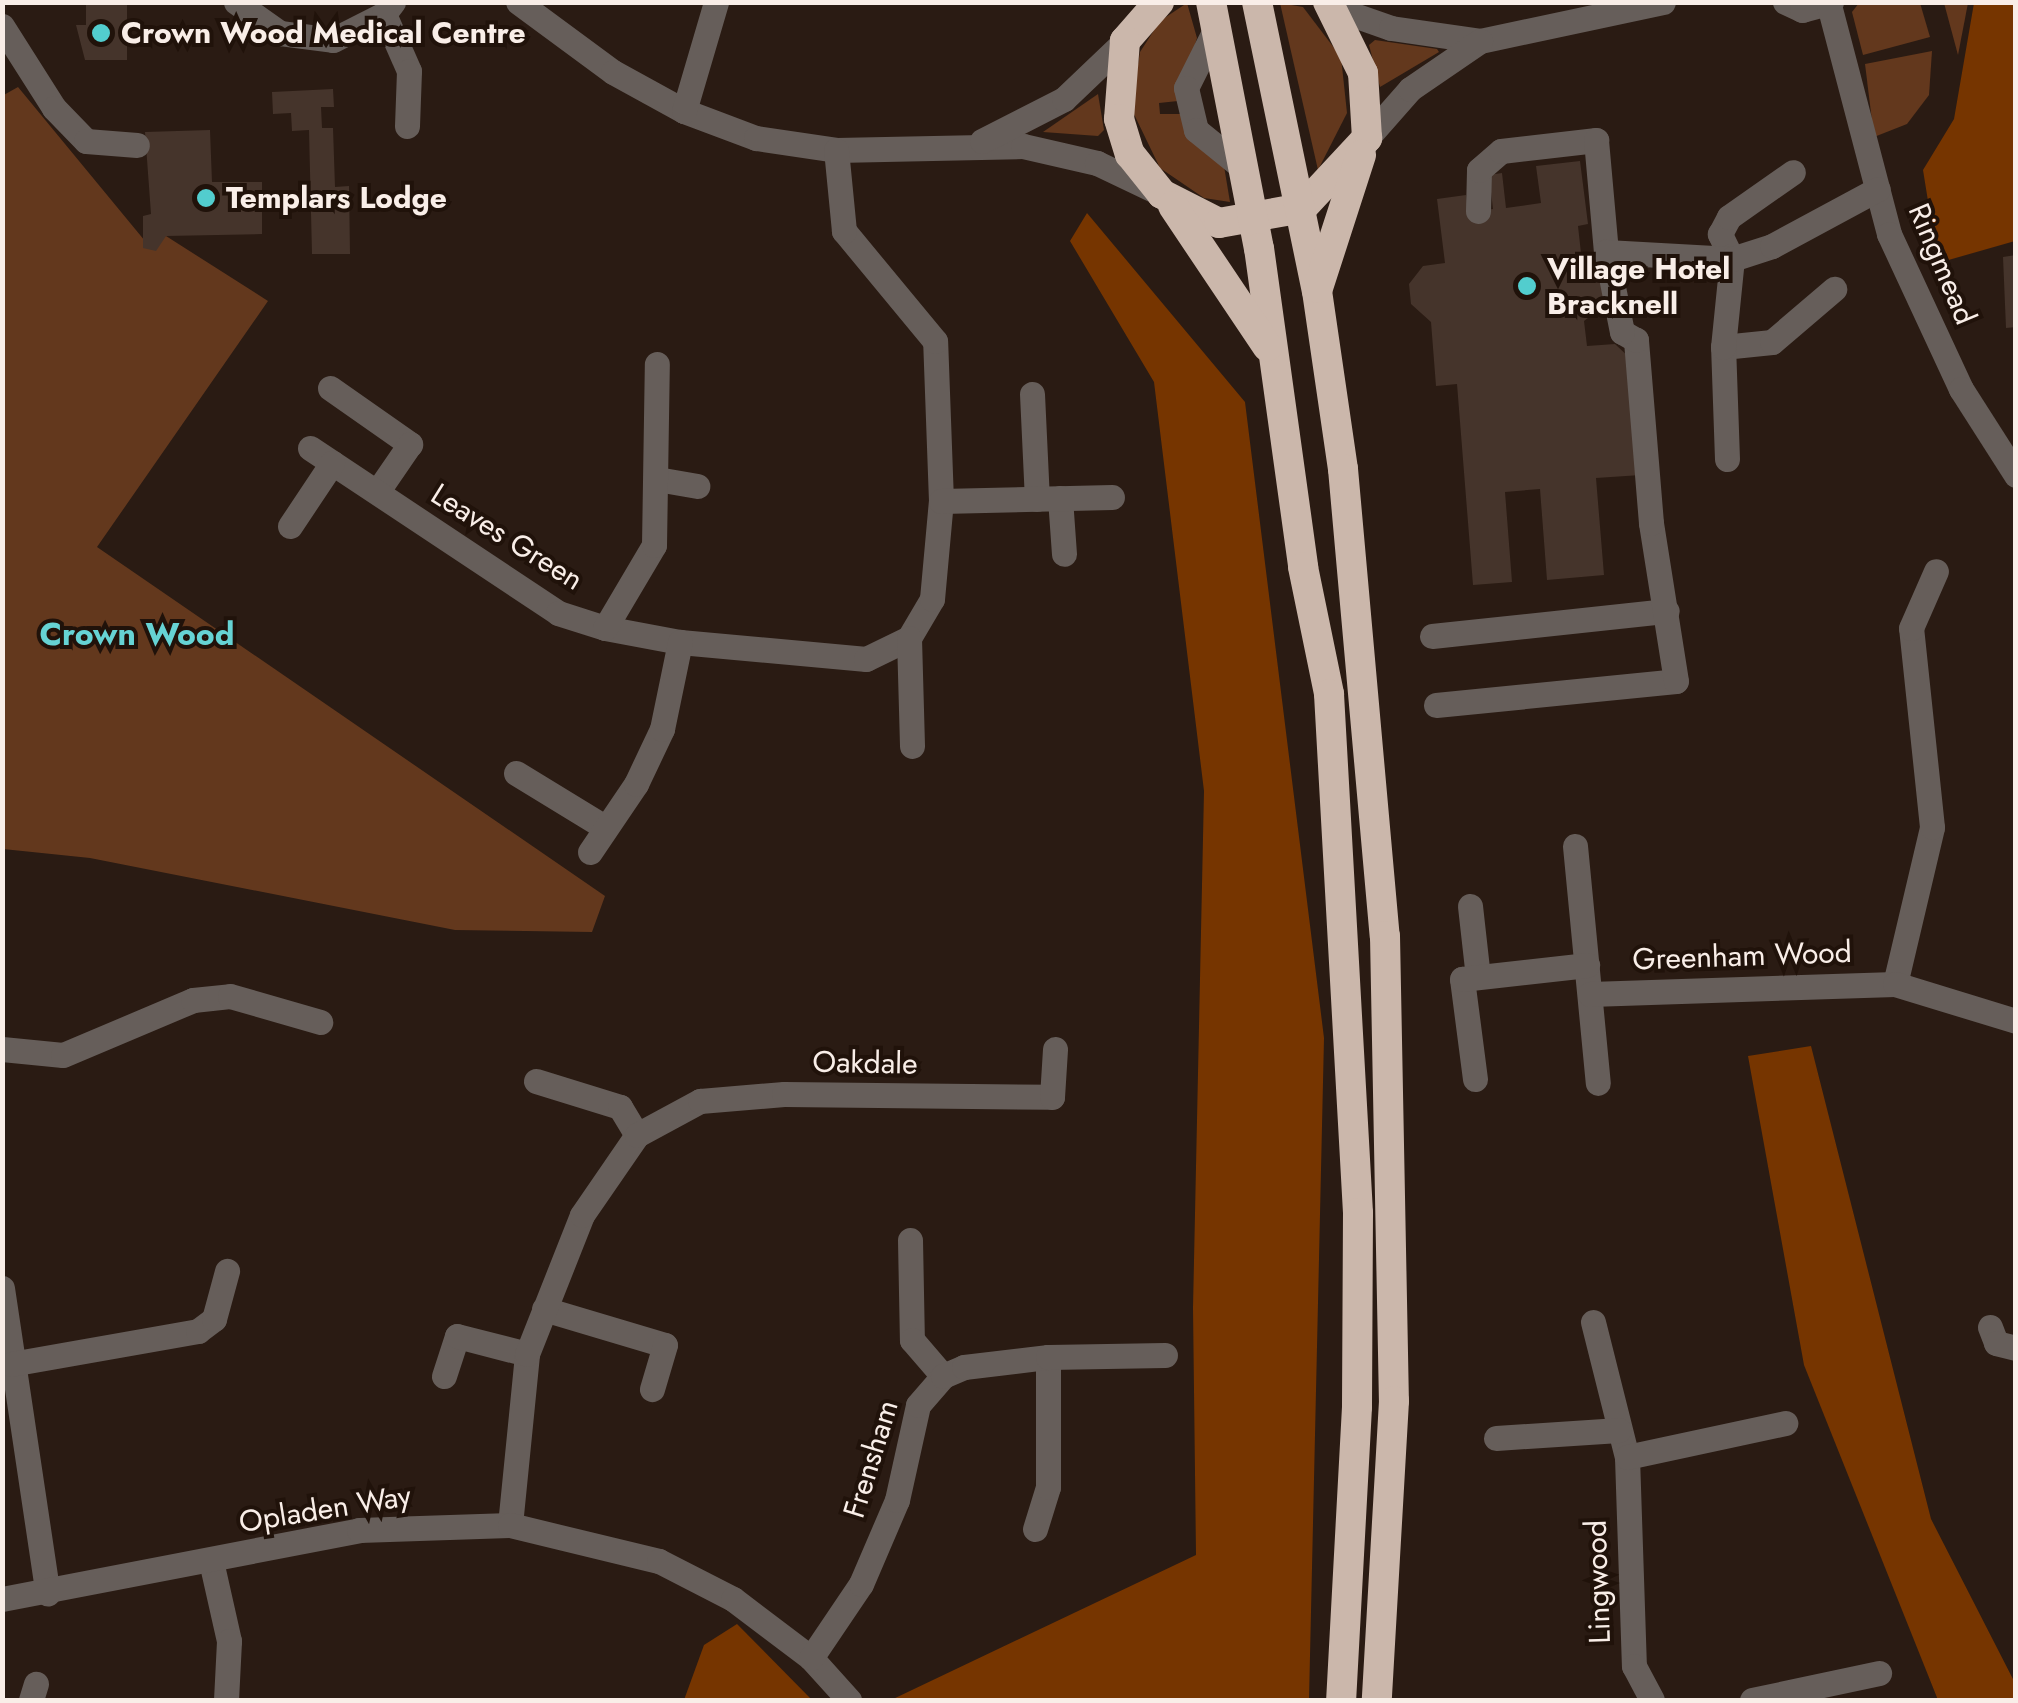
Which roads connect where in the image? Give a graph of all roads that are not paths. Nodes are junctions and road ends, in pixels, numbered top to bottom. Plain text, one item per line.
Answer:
1 (236, 2) edge
2 (518, 2) edge
3 (716, 2) edge
4 (1137, 2) edge
5 (1160, 2) edge
6 (1257, 2) edge
7 (1663, 2) edge
8 (1785, 2) edge
9 (1830, 4) edge
10 (1331, 6) edge
11 (388, 8) edge
12 (1213, 15) edge
13 (2, 26) edge
14 (1127, 39) junction
15 (1480, 41) junction
16 (684, 110) junction
17 (406, 126) dead end
18 (1366, 140) junction
19 (978, 143) junction
20 (137, 144) dead end
21 (836, 150) junction
22 (1244, 168) junction
23 (1794, 172) dead end
24 (1878, 189) junction
25 (1165, 197) junction
26 (1302, 208) junction
27 (1478, 211) dead end
28 (1254, 221) junction
29 (1606, 252) junction
30 (1732, 258) junction
31 (1834, 289) dead end
32 (1318, 291) junction
33 (1723, 347) junction
34 (1273, 358) junction
35 (657, 364) dead end
36 (330, 388) dead end
37 (1032, 394) dead end
38 (310, 448) dead end
39 (1727, 460) dead end
40 (332, 463) junction
41 (2015, 475) edge
42 (657, 479) junction
43 (696, 486) dead end
44 (377, 492) junction
45 (1112, 497) dead end
46 (1048, 498) junction
47 (941, 501) junction
48 (290, 526) dead end
49 (1064, 554) dead end
50 (1936, 571) dead end
51 (1667, 611) junction
52 (605, 628) junction
53 (1432, 636) dead end
54 (909, 638) junction
55 (680, 642) junction
56 (1436, 705) dead end
57 (912, 746) dead end
58 (516, 773) dead end
59 (606, 828) junction
60 (1575, 846) dead end
61 (590, 852) dead end
62 (1470, 906) dead end
63 (1587, 965) junction
64 (1478, 978) junction
65 (1895, 984) junction
66 (1590, 994) junction
67 (2016, 1020) edge
68 (320, 1022) dead end
69 (2, 1049) edge
70 (1056, 1049) dead end
71 (1475, 1078) dead end
72 (536, 1081) dead end
73 (1598, 1083) dead end
74 (637, 1135) junction
75 (910, 1240) dead end
76 (227, 1270) dead end
77 (2, 1288) edge
78 (544, 1309) junction
79 (1593, 1322) dead end
80 (1990, 1327) dead end
81 (2016, 1348) edge
82 (527, 1354) junction
83 (1165, 1355) dead end
84 (1048, 1357) junction
85 (11, 1364) junction
86 (444, 1376) dead end
87 (943, 1376) junction
88 (652, 1389) dead end
89 (1785, 1424) dead end
90 (1619, 1430) junction
91 (1496, 1438) dead end
92 (1627, 1457) junction
93 (510, 1525) junction
94 (1034, 1529) dead end
95 (211, 1561) junction
96 (48, 1594) junction
97 (2, 1599) edge
98 (811, 1658) junction
99 (1879, 1673) dead end
100 (226, 1700) edge
101 (849, 1700) edge
102 (1341, 1700) edge
103 (1377, 1700) edge
104 (1652, 1700) edge
105 (1752, 1700) edge

1 - 11 street
2 - 16 street
3 - 16 street
4 - 14 highway
5 - 14 highway
6 - 26 highway
7 - 15 street
8 - 9 street
9 - 24 street, Ringmead
10 - 15 street
10 - 18 highway
11 - 17 street
12 - 22 highway
12 - 22 street
13 - 20 street
14 - 19 street
14 - 25 highway
15 - 18 street
16 - 21 street
18 - 26 highway
18 - 32 highway
19 - 21 street
19 - 25 street
21 - 47 street
22 - 28 highway
23 - 30 street
24 - 30 street
24 - 41 street, Ringmead
25 - 28 highway
25 - 34 highway
26 - 28 highway
26 - 32 highway
27 - 29 street
28 - 34 highway
29 - 30 street
29 - 51 street
30 - 33 street
31 - 33 street
32 - 103 highway
33 - 39 street
34 - 102 highway
35 - 42 street, Leaves Green
36 - 44 street
37 - 46 street
38 - 40 street, Leaves Green
40 - 44 street, Leaves Green
40 - 48 street
42 - 43 street
42 - 52 street, Leaves Green
44 - 52 street, Leaves Green
45 - 46 street
46 - 47 street
46 - 49 street
47 - 54 street
50 - 65 street, Greenham Wood
51 - 53 street
51 - 56 street
52 - 55 street, Leaves Green
54 - 55 street, Leaves Green
54 - 57 street
55 - 59 street
58 - 59 street
59 - 61 street
60 - 63 street, Greenham Wood
62 - 64 street
63 - 64 street
63 - 66 street, Greenham Wood
64 - 71 street
65 - 66 street, Greenham Wood
65 - 67 street, Greenham Wood
66 - 73 street, Greenham Wood
68 - 69 street
70 - 74 street, Oakdale
72 - 74 street
74 - 78 street, Oakdale
75 - 87 street
76 - 85 street
77 - 85 street
78 - 82 street, Oakdale
78 - 88 street
79 - 90 street, Lingwood
80 - 81 street
82 - 86 street
82 - 93 street, Oakdale
83 - 84 street
84 - 87 street
84 - 94 street
85 - 96 street
87 - 98 street, Frensham
89 - 92 street
90 - 91 street
90 - 92 street, Lingwood
92 - 104 street, Lingwood
93 - 95 street, Opladen Way
93 - 98 street, Opladen Way
95 - 96 street, Opladen Way
95 - 100 street
96 - 97 street, Opladen Way
98 - 101 street, Opladen Way
99 - 105 street

